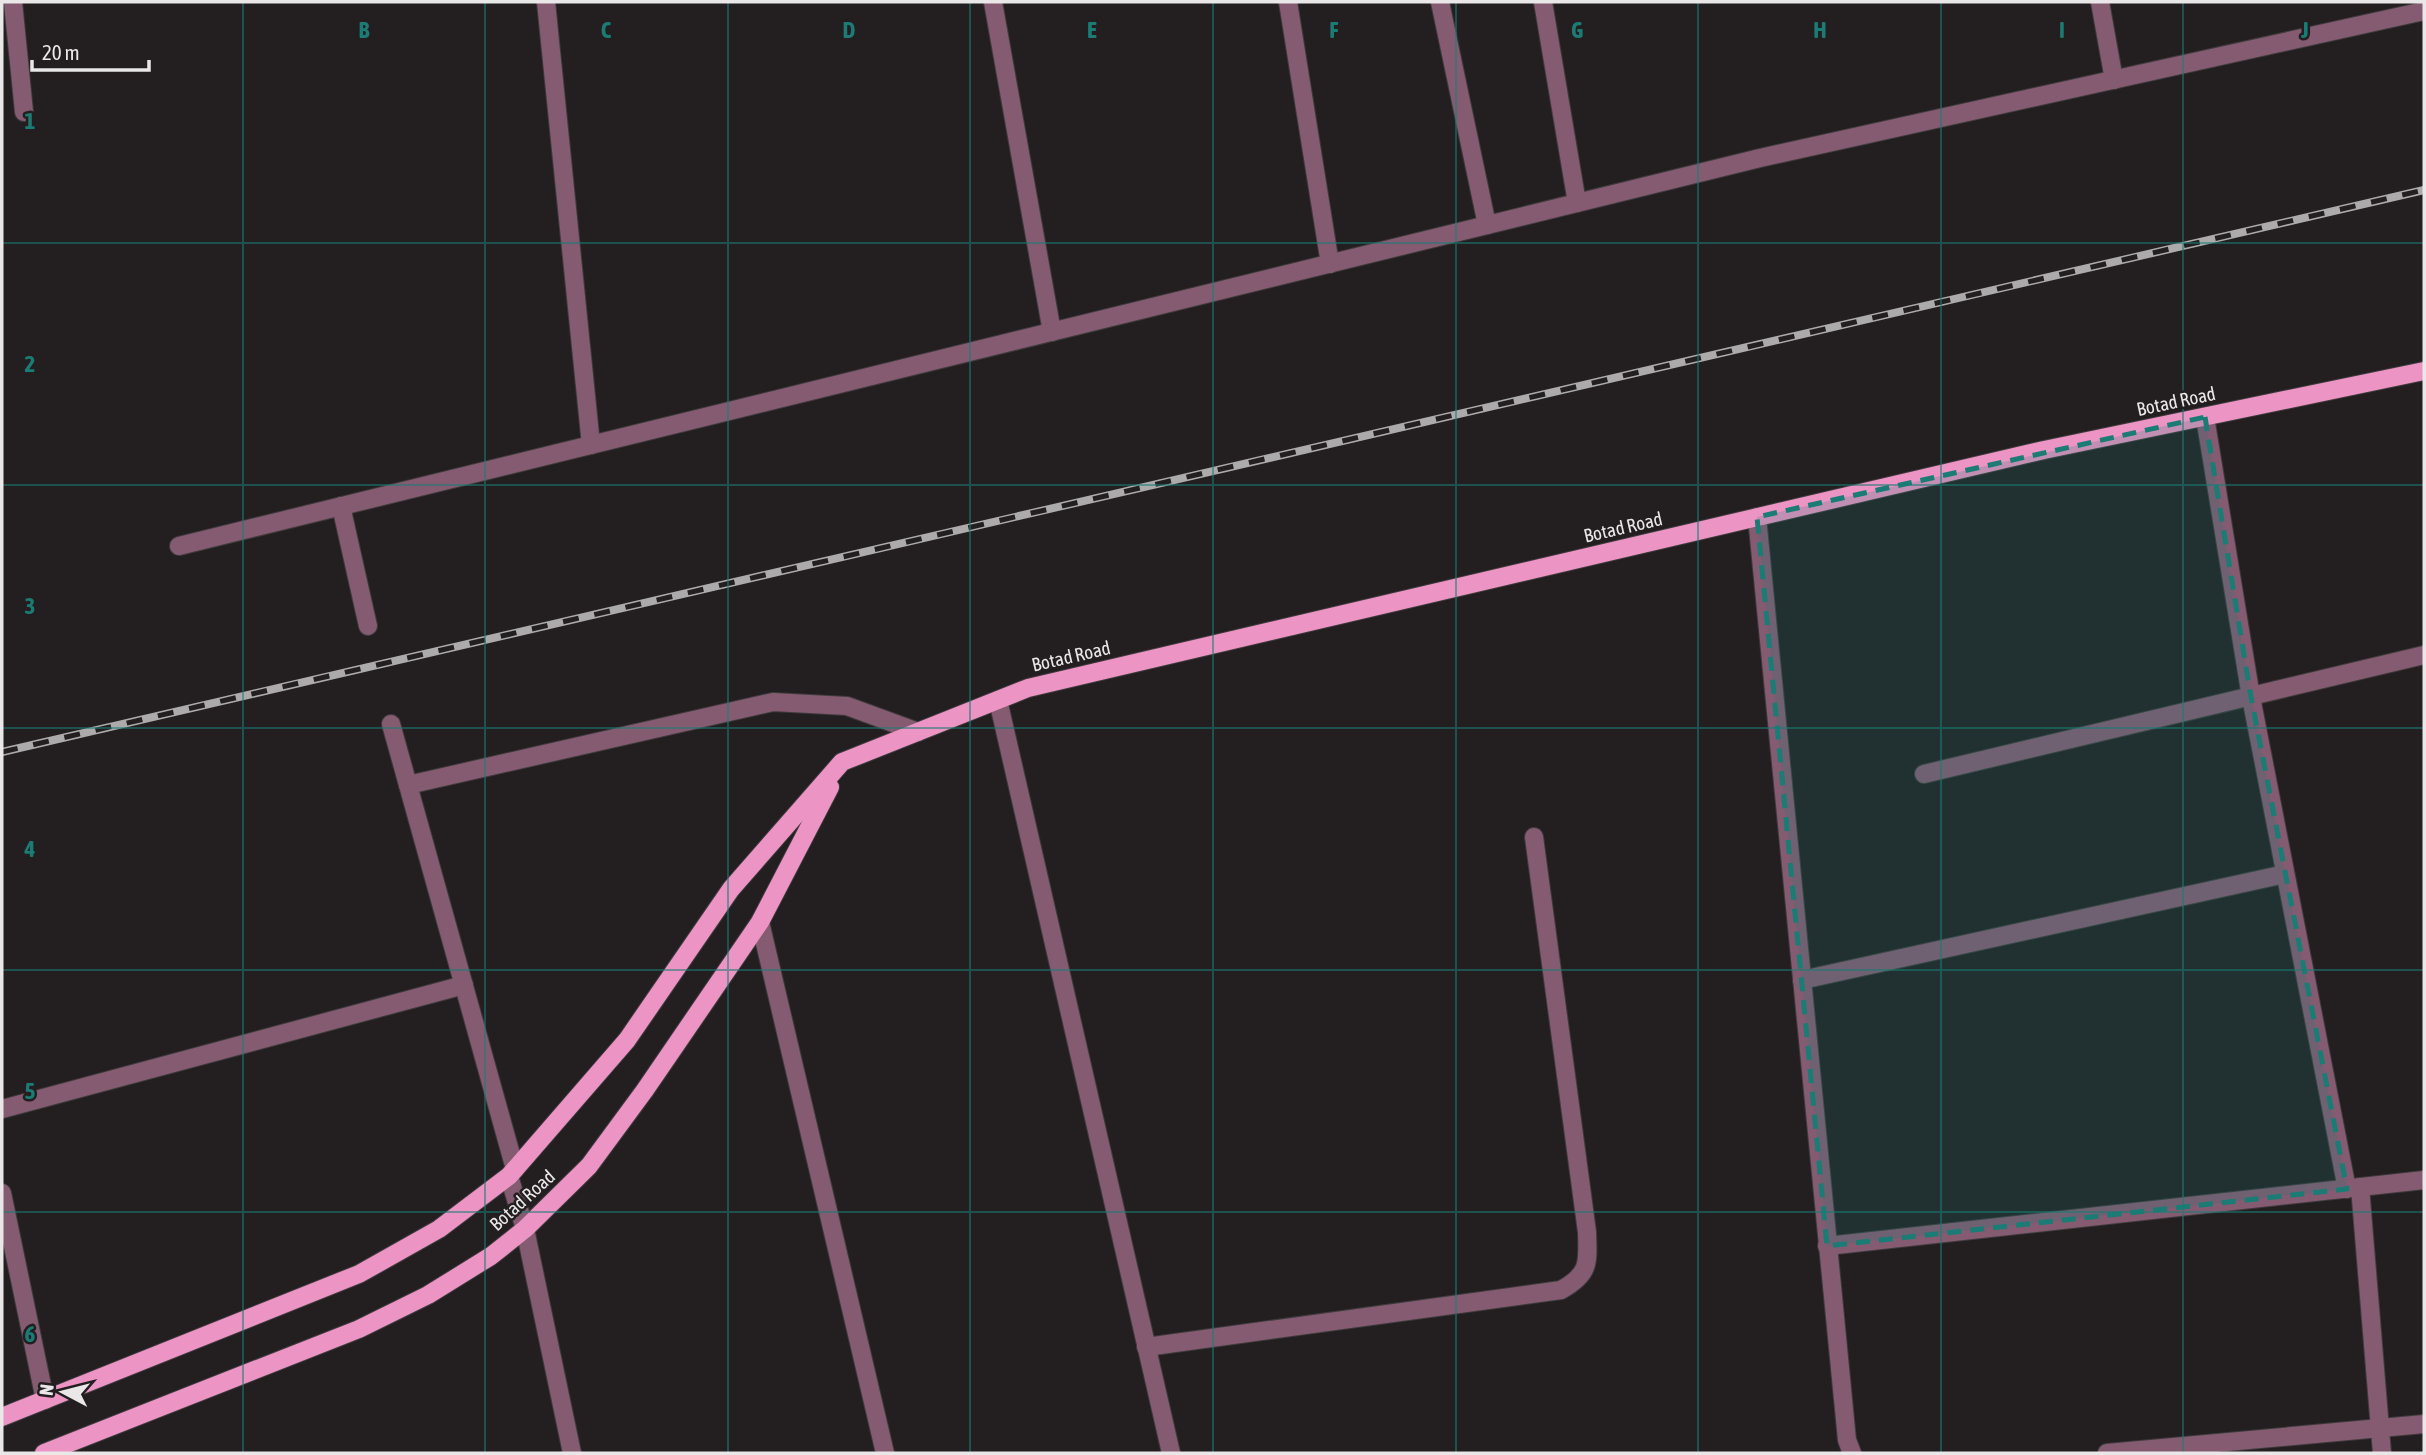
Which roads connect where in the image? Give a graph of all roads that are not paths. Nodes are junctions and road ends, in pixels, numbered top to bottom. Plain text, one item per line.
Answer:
1 (13, 2) edge
2 (546, 2) edge
3 (993, 2) edge
4 (1289, 2) edge
5 (1440, 2) edge
6 (1543, 2) edge
7 (2100, 2) edge
8 (2424, 11) edge
9 (2114, 80) junction
10 (24, 112) dead end
11 (1577, 203) junction
12 (1487, 225) junction
13 (1330, 264) junction
14 (1052, 332) junction
15 (2424, 371) edge
16 (2205, 417) junction
17 (592, 445) junction
18 (341, 506) junction
19 (1758, 517) junction
20 (179, 545) dead end
21 (368, 626) dead end
22 (2424, 654) edge
23 (2251, 697) junction
24 (998, 700) junction
25 (391, 724) dead end
26 (918, 732) junction
27 (842, 762) junction
28 (1924, 774) dead end
29 (408, 785) junction
30 (1534, 837) dead end
31 (2286, 874) junction
32 (760, 922) junction
33 (1802, 980) junction
34 (464, 985) junction
35 (2, 1110) edge
36 (512, 1172) junction
37 (2424, 1180) edge
38 (2353, 1188) junction
39 (2, 1193) edge
40 (525, 1229) junction
41 (1827, 1246) junction
42 (1146, 1347) junction
43 (45, 1400) junction
44 (2, 1417) edge
45 (2424, 1424) edge
46 (2380, 1428) junction
47 (44, 1453) edge
48 (572, 1453) edge
49 (886, 1453) edge
50 (1171, 1453) edge
51 (1852, 1453) edge
52 (2107, 1453) edge
53 (2382, 1453) edge

1 - 10 street
2 - 17 street
3 - 14 street
4 - 13 street
5 - 12 street
6 - 11 street
7 - 9 street
8 - 9 street
9 - 11 street
11 - 12 street
12 - 13 street
13 - 14 street
14 - 17 street
15 - 16 main road, Botad Road
16 - 19 main road, Botad Road
16 - 23 street
17 - 18 street
18 - 20 street
18 - 21 street
19 - 24 main road, Botad Road
19 - 33 street
22 - 23 street
23 - 28 street
23 - 31 street
24 - 26 main road, Botad Road
24 - 42 street
25 - 29 street
26 - 27 main road, Botad Road
26 - 29 street
27 - 32 main road, Botad Road
27 - 36 main road, Botad Road
29 - 34 street
30 - 42 street
31 - 33 street
31 - 38 street
32 - 40 main road, Botad Road
32 - 49 street
33 - 41 street
34 - 35 street
34 - 36 street
36 - 40 street
36 - 43 main road, Botad Road
37 - 38 street
38 - 41 street
38 - 46 street
39 - 43 street
40 - 47 main road, Botad Road
40 - 48 street
41 - 51 street
42 - 50 street
43 - 44 main road, Botad Road
45 - 46 street
46 - 52 street
46 - 53 street

